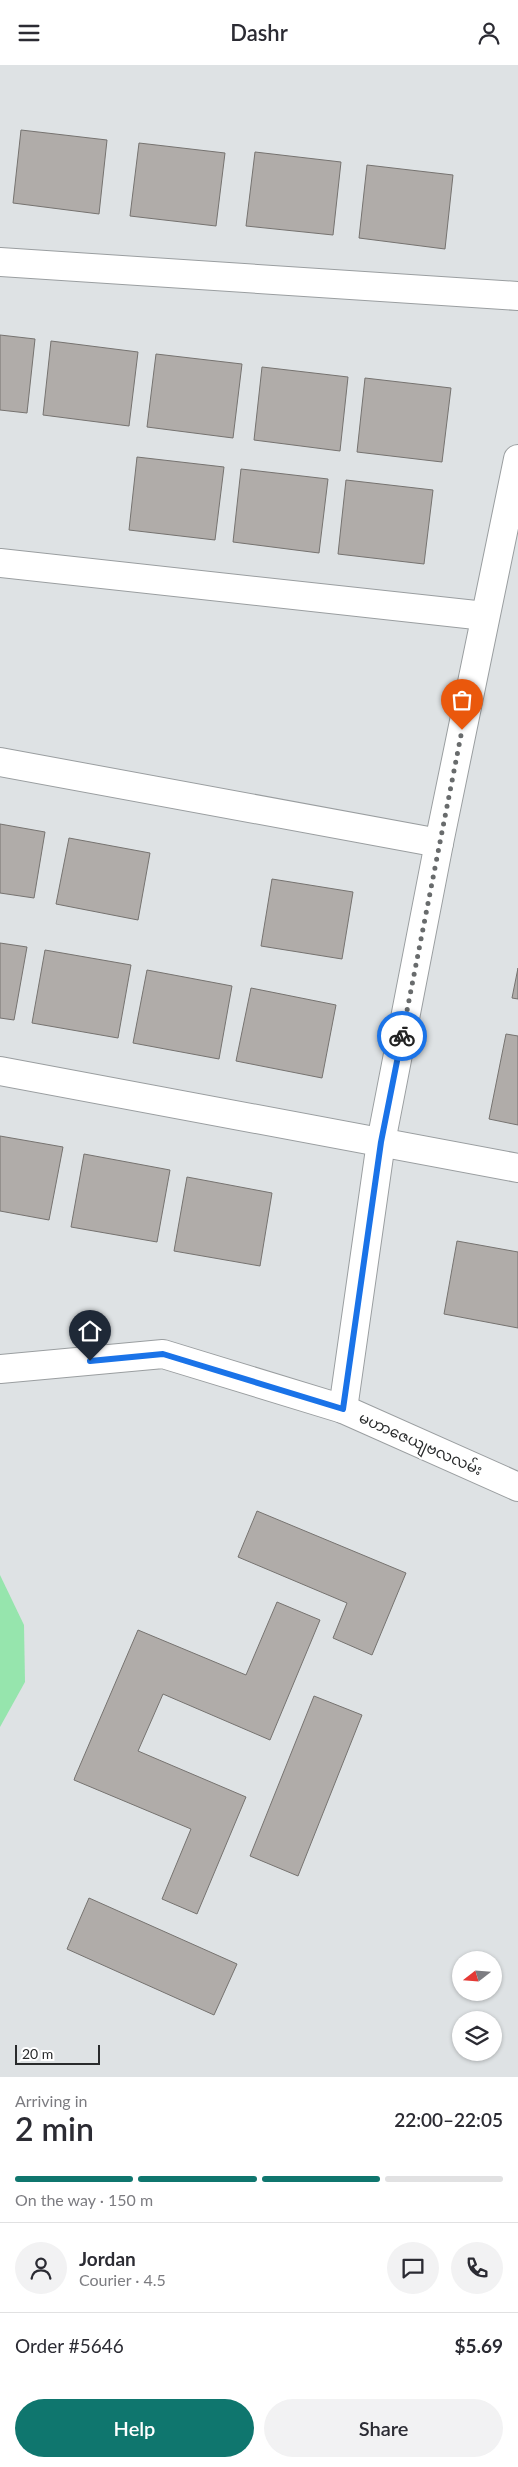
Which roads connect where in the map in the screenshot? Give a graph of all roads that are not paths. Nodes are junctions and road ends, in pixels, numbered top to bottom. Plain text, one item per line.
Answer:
1 (0, 263) edge
2 (518, 296) edge
3 (518, 459) edge
4 (0, 563) edge
5 (485, 617) junction
6 (0, 762) edge
7 (439, 843) junction
8 (0, 1071) edge
9 (381, 1142) junction
10 (518, 1168) edge
11 (0, 1369) edge
12 (343, 1409) junction
13 (518, 1487) edge

1 - 2 street
3 - 5 street
4 - 5 street
5 - 7 street
6 - 7 street
7 - 9 street
8 - 9 street
9 - 10 street
9 - 12 street
11 - 12 street, မဟာဇေယျဗလလမ်း
12 - 13 street, မဟာဇေယျဗလလမ်း

